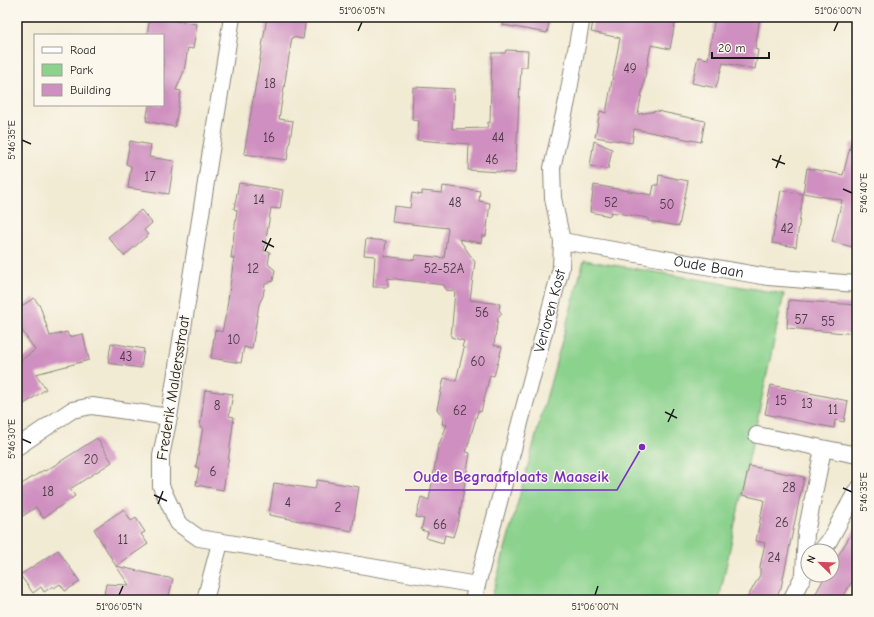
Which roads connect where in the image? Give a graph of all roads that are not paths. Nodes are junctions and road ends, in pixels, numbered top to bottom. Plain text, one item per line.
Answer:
1 (232, 17) edge
2 (582, 17) edge
3 (562, 241) junction
4 (857, 284) edge
5 (169, 417) junction
6 (758, 435) dead end
7 (17, 447) edge
8 (823, 449) junction
9 (857, 455) edge
10 (857, 490) edge
11 (220, 543) junction
12 (806, 543) edge
13 (827, 543) edge
14 (800, 583) edge
15 (475, 593) edge
16 (205, 600) edge
17 (791, 600) edge

1 - 5 street, Frederik Maldersstraat
2 - 3 street, Verloren Kost
3 - 4 street, Oude Baan
3 - 15 street, Verloren Kost
5 - 7 street
5 - 11 street, Frederik Maldersstraat
6 - 8 street
8 - 9 street
8 - 12 street
10 - 13 street
11 - 15 street, Frederik Maldersstraat
11 - 16 street
14 - 17 street

